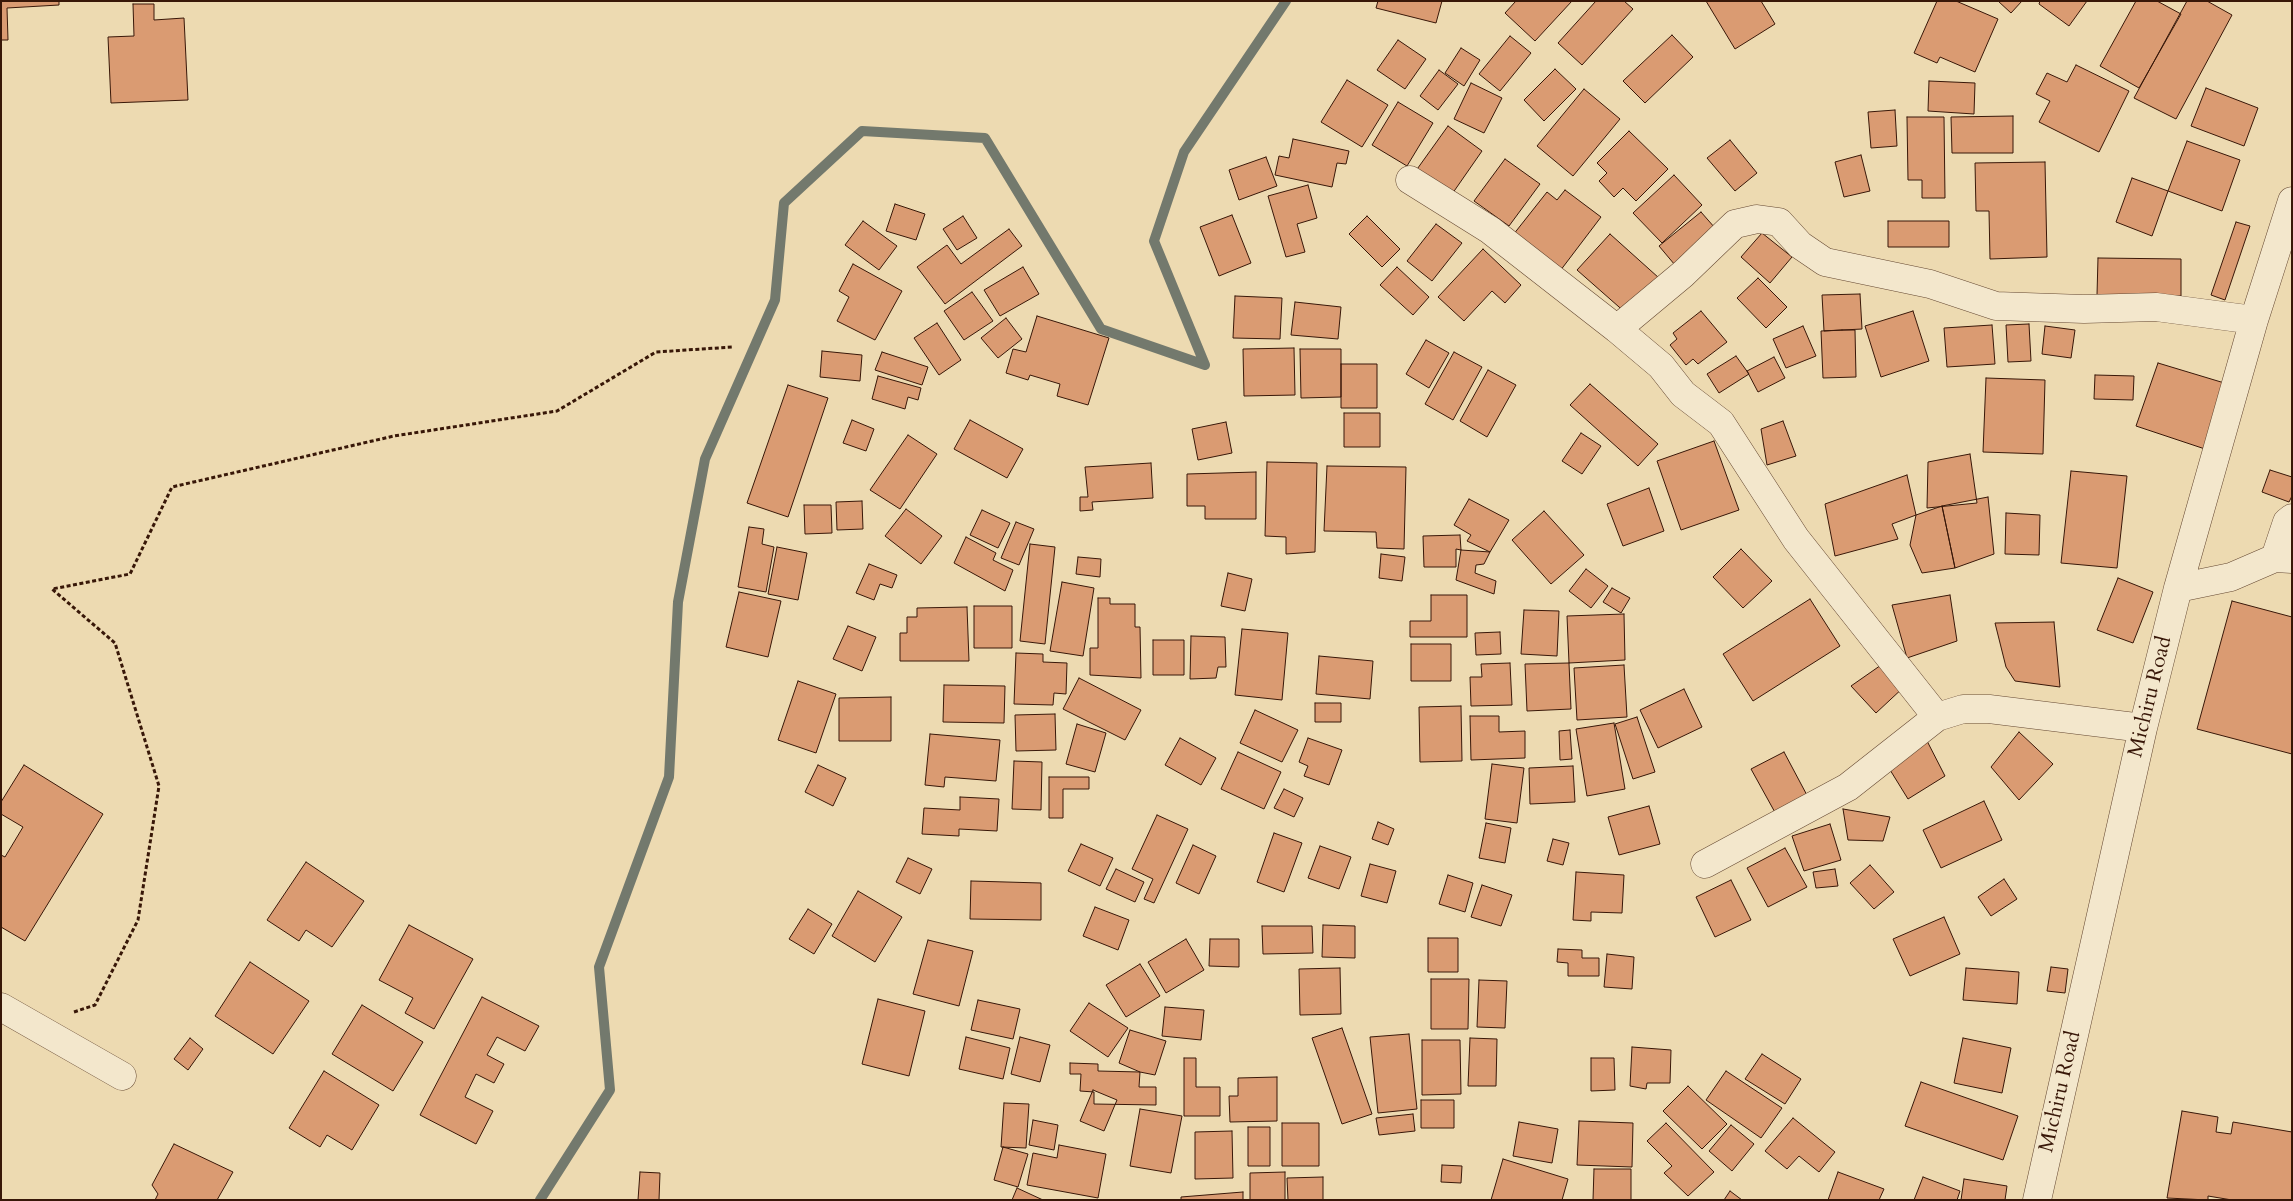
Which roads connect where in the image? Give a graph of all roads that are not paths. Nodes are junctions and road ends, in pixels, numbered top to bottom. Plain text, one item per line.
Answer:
1 (1410, 180) dead end
2 (2292, 200) edge
3 (2254, 320) junction
4 (1617, 329) junction
5 (2292, 518) edge
6 (2283, 558) edge
7 (2178, 588) junction
8 (1937, 717) junction
9 (2143, 728) junction
10 (1705, 864) dead end
11 (1, 1007) edge
12 (122, 1076) dead end
13 (2037, 1200) edge

1 - 4 street
2 - 3 street, Michiru Road
3 - 4 street
3 - 7 street, Michiru Road
4 - 8 street
5 - 6 street
6 - 7 street
7 - 9 street, Michiru Road
8 - 9 street
8 - 10 street
9 - 13 street, Michiru Road
11 - 12 street

